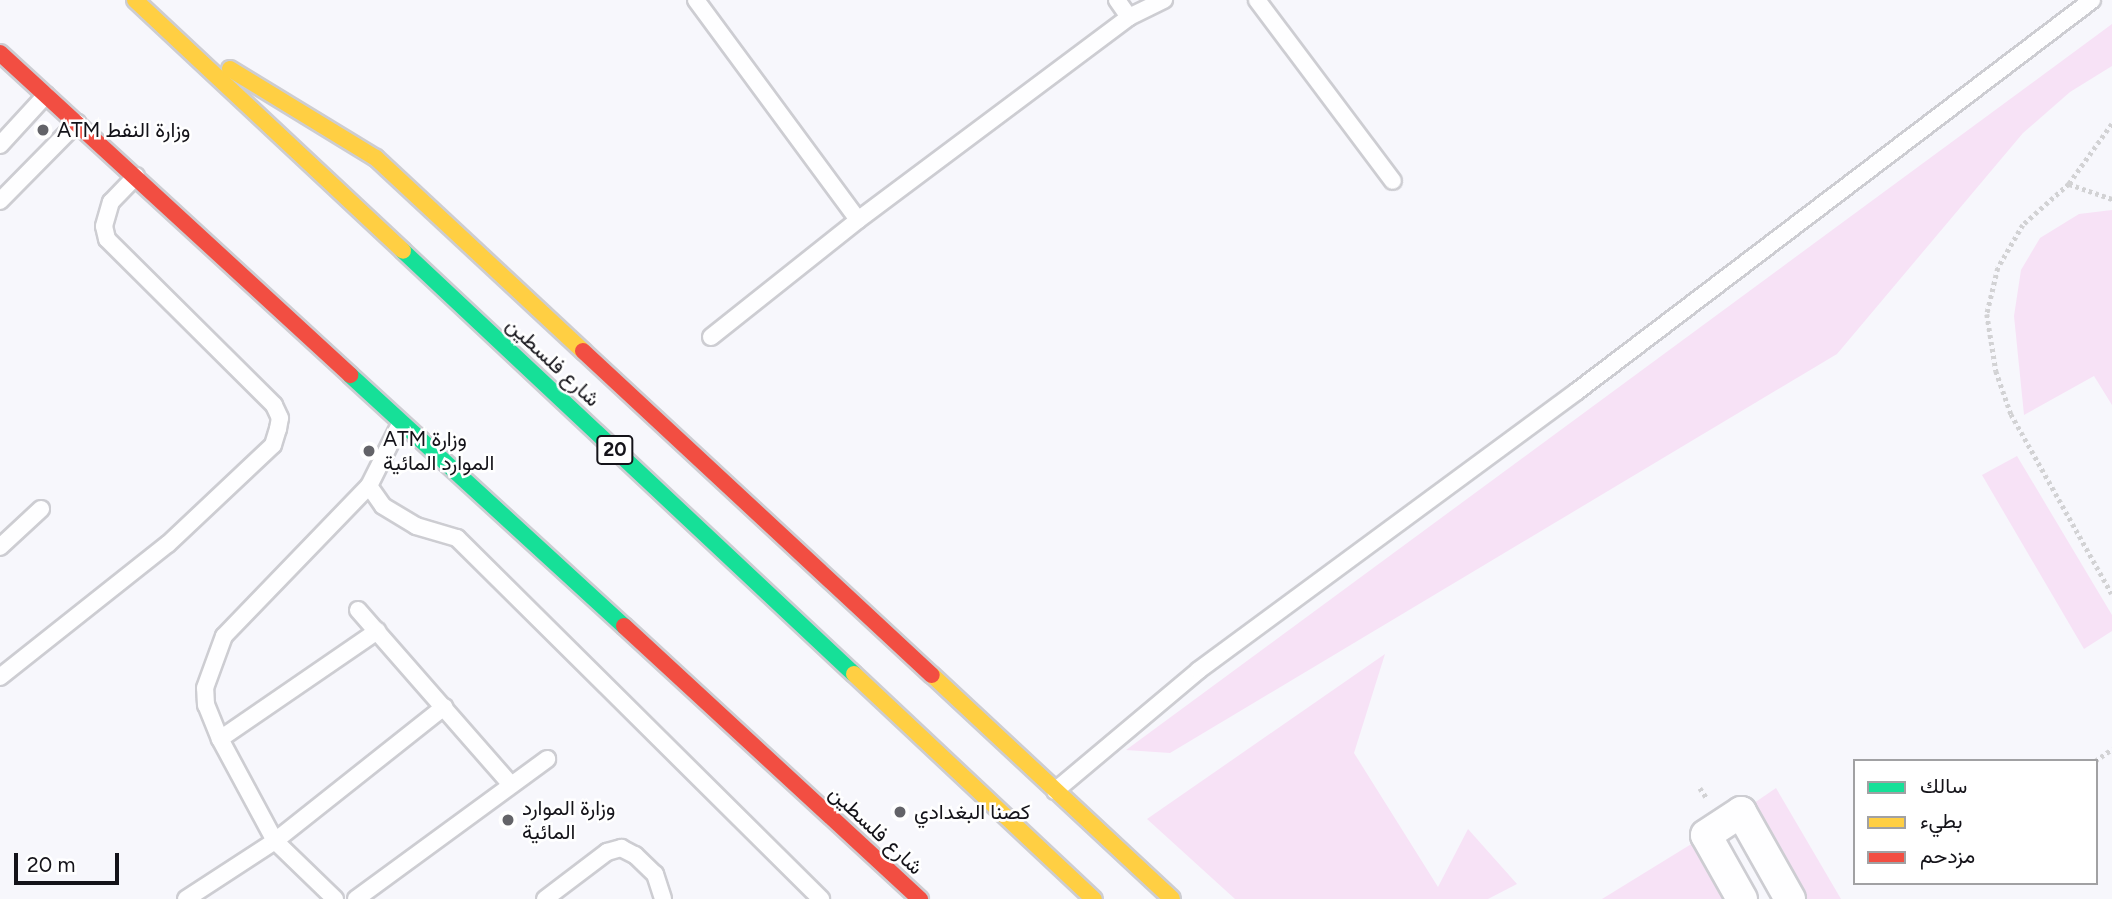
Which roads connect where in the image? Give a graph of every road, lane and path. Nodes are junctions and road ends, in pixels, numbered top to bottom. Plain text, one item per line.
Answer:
1 (135, 0) edge
2 (696, 0) edge
3 (1117, 0) edge
4 (1164, 0) edge
5 (1257, 0) edge
6 (2092, 0) edge
7 (1129, 17) junction
8 (184, 46) junction
9 (0, 53) edge
10 (46, 95) junction
11 (77, 123) junction
12 (2112, 124) edge
13 (0, 145) edge
14 (136, 176) junction
15 (1393, 181) dead end
16 (2069, 184) junction
17 (2112, 199) edge
18 (0, 201) edge
19 (858, 220) junction
20 (711, 337) dead end
21 (401, 422) junction
22 (369, 486) junction
23 (41, 509) dead end
24 (0, 547) edge
25 (2112, 594) edge
26 (358, 610) dead end
27 (377, 631) junction
28 (0, 677) edge
29 (444, 707) junction
30 (220, 739) junction
31 (547, 759) dead end
32 (511, 785) junction
33 (1055, 791) junction
34 (275, 841) junction
35 (186, 899) edge
36 (335, 899) edge
37 (356, 899) edge
38 (545, 899) edge
39 (663, 899) edge
40 (821, 899) edge
41 (920, 899) edge
42 (1094, 899) edge
43 (1172, 899) edge
44 (1742, 899) edge
45 (1790, 899) edge

1 - 8 main road, شارع فلسطين / 20
2 - 19 lane
3 - 7 lane
4 - 7 lane
5 - 15 lane
6 - 33 lane
7 - 19 lane
8 - 33 main road
8 - 42 main road, شارع فلسطين / 20
9 - 10 main road, شارع فلسطين
10 - 11 main road, شارع فلسطين
10 - 13 lane
11 - 14 main road, شارع فلسطين
11 - 18 lane
12 - 16 path
14 - 21 main road, شارع فلسطين
14 - 28 lane
16 - 17 path
16 - 25 path
19 - 20 lane
21 - 22 lane
21 - 41 main road, شارع فلسطين
22 - 30 lane
22 - 40 lane
23 - 24 lane
26 - 27 lane
27 - 29 lane
27 - 30 lane
29 - 32 lane
29 - 34 lane
30 - 34 lane
31 - 32 lane
32 - 37 lane
33 - 43 main road
34 - 35 lane
34 - 36 lane
38 - 39 lane
44 - 45 street

